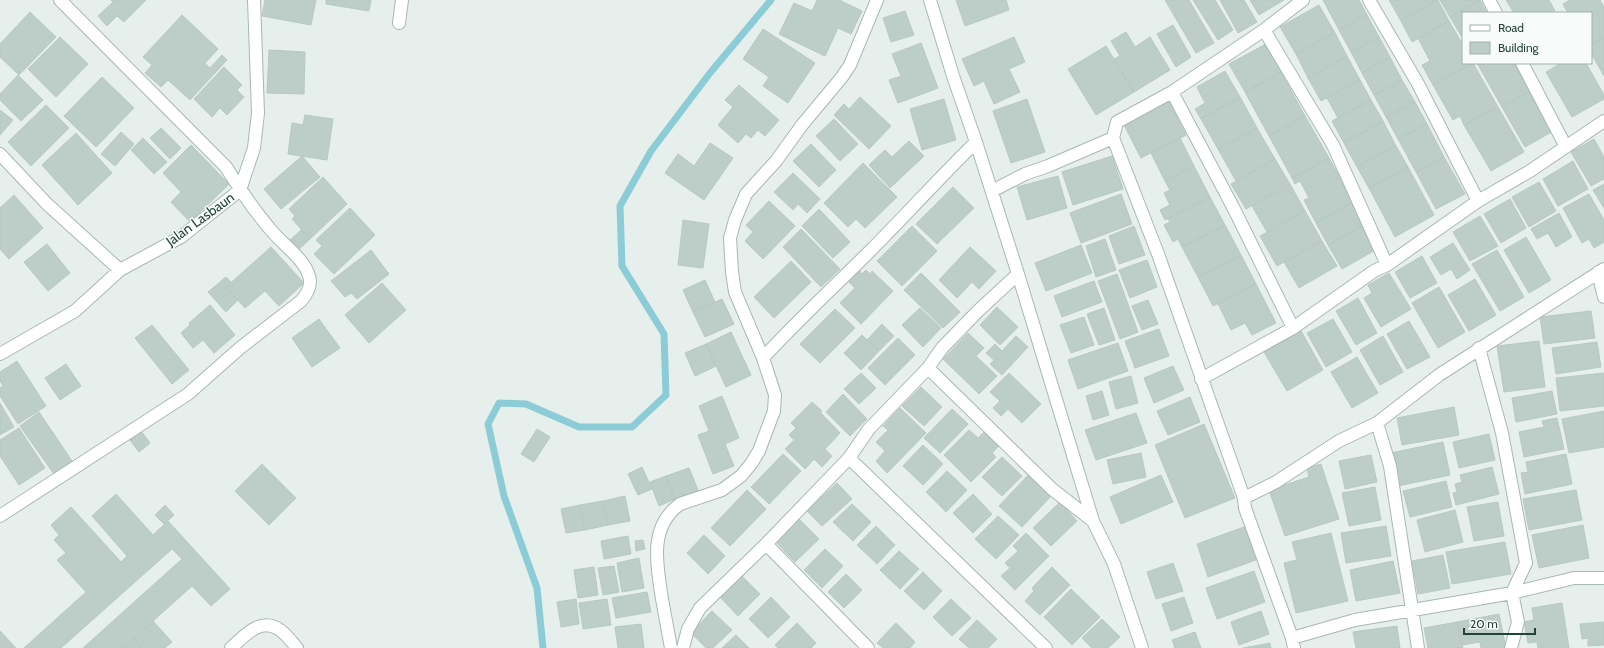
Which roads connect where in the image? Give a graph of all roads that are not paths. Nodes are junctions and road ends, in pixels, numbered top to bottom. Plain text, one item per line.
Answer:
1 (60, 0) edge
2 (254, 0) edge
3 (402, 0) edge
4 (878, 0) edge
5 (930, 0) edge
6 (1303, 0) edge
7 (1369, 0) edge
8 (1489, 0) edge
9 (1495, 12) edge
10 (399, 24) dead end
11 (1264, 30) junction
12 (1523, 64) edge
13 (1172, 92) junction
14 (1604, 121) edge
15 (1113, 138) junction
16 (976, 142) junction
17 (1566, 148) junction
18 (0, 154) edge
19 (240, 190) junction
20 (992, 191) junction
21 (1478, 201) junction
22 (1387, 264) junction
23 (120, 270) junction
24 (1601, 271) edge
25 (1018, 274) junction
26 (1604, 297) edge
27 (1293, 328) junction
28 (1479, 348) junction
29 (0, 354) edge
30 (764, 358) junction
31 (928, 368) junction
32 (1201, 378) junction
33 (1377, 423) junction
34 (849, 458) junction
35 (1244, 498) junction
36 (0, 516) edge
37 (1093, 521) junction
38 (766, 544) junction
39 (1604, 578) edge
40 (1512, 593) junction
41 (1413, 610) junction
42 (1293, 643) edge
43 (684, 647) edge
44 (231, 648) edge
45 (297, 648) edge
46 (671, 648) edge
47 (868, 648) edge
48 (1046, 648) edge
49 (1142, 648) edge
50 (1418, 648) edge
51 (1511, 648) edge

1 - 19 street
2 - 19 street, Jalan Lasbaun
3 - 10 street
4 - 30 street
5 - 16 street
6 - 11 street
7 - 21 street
8 - 9 street
11 - 13 street
11 - 22 street
12 - 17 street
13 - 15 street
13 - 27 street
14 - 17 street
15 - 20 street
15 - 32 street
16 - 20 street
16 - 30 street
17 - 21 street
18 - 23 street
19 - 23 street, Jalan Lasbaun
19 - 36 street
20 - 25 street
21 - 22 street
22 - 27 street
23 - 29 street, Jalan Lasbaun
24 - 26 street
24 - 28 street
25 - 31 street
25 - 37 street
27 - 32 street
28 - 33 street
28 - 40 street
30 - 46 street
31 - 34 street
31 - 37 street
32 - 35 street
33 - 35 street
33 - 41 street
34 - 38 street
34 - 48 street
35 - 42 street
37 - 49 street
38 - 43 street
38 - 47 street
39 - 40 street
40 - 41 street
40 - 51 street
41 - 42 street
41 - 50 street
44 - 45 street

